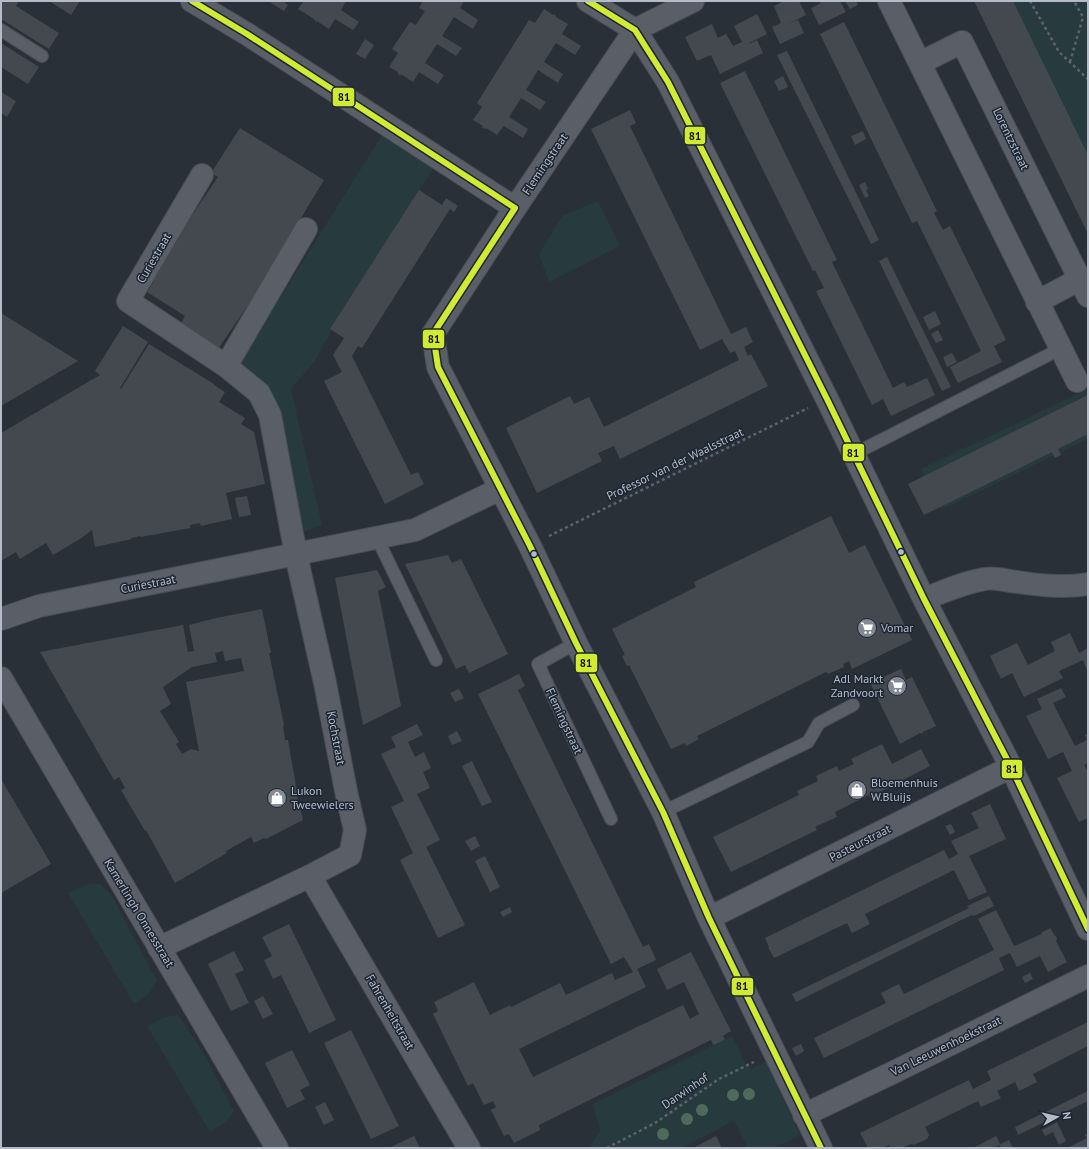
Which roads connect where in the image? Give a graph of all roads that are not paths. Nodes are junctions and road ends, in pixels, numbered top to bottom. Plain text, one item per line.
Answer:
1 (192, 1) edge
2 (588, 1) edge
3 (693, 1) edge
4 (889, 1) edge
5 (1, 30) edge
6 (635, 30) junction
7 (42, 56) dead end
8 (920, 63) junction
9 (202, 175) dead end
10 (515, 208) junction
11 (306, 229) dead end
12 (1084, 288) edge
13 (1037, 302) junction
14 (1060, 349) junction
15 (226, 366) junction
16 (1077, 381) dead end
17 (854, 454) junction
18 (500, 489) junction
19 (377, 538) junction
20 (296, 555) junction
21 (1088, 584) edge
22 (924, 599) junction
23 (1, 619) edge
24 (576, 642) junction
25 (436, 660) dead end
26 (2, 682) edge
27 (853, 705) dead end
28 (1011, 767) junction
29 (663, 812) junction
30 (611, 819) dead end
31 (310, 876) junction
32 (709, 918) junction
33 (1088, 929) edge
34 (159, 948) junction
35 (1088, 976) edge
36 (804, 1115) junction
37 (277, 1148) edge
38 (469, 1148) edge
39 (821, 1148) edge

1 - 10 street
2 - 6 street
3 - 6 street
4 - 8 street
5 - 7 lane
6 - 10 street, Flemingstraat
6 - 17 street
8 - 12 street, Lorentzstraat
8 - 13 street
9 - 15 street, Curiestraat
10 - 18 street, Flemingstraat
11 - 15 street
12 - 13 street, Lorentzstraat
13 - 14 street
14 - 16 street
14 - 17 lane
15 - 20 street, Curiestraat
17 - 22 street
18 - 19 street, Curiestraat
18 - 24 street, Flemingstraat
19 - 20 street, Curiestraat
19 - 25 lane
20 - 23 street, Curiestraat
20 - 31 street, Kochstraat
21 - 22 street
22 - 28 street
24 - 29 street, Flemingstraat
24 - 30 lane, Flemingstraat
26 - 34 street, Kamerlingh Onnesstraat
27 - 29 lane
28 - 32 street, Pasteurstraat
28 - 33 street
29 - 32 street, Flemingstraat
31 - 34 street, Kochstraat
31 - 38 street, Fahrenheitstraat
32 - 36 street, Flemingstraat
34 - 37 street, Kamerlingh Onnesstraat
35 - 36 street, Van Leeuwenhoekstraat
36 - 39 street, Flemingstraat

